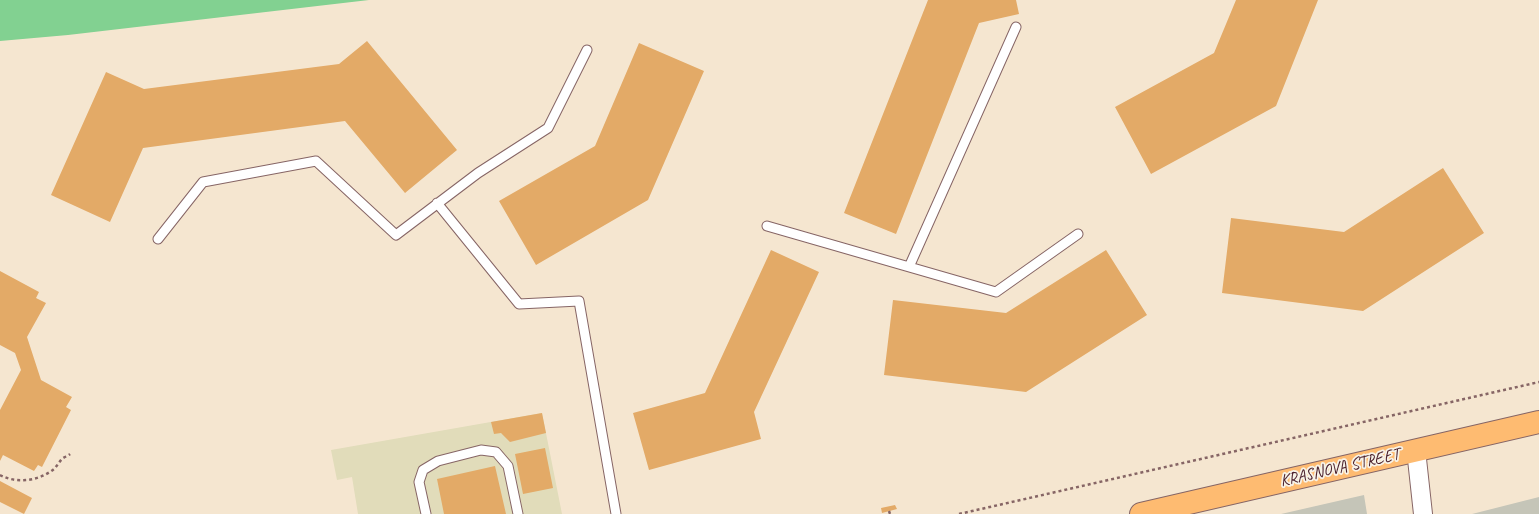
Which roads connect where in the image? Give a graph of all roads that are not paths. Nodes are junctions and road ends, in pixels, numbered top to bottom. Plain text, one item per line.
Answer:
1 (1016, 27) dead end
2 (587, 50) dead end
3 (437, 204) junction
4 (768, 226) dead end
5 (1078, 234) dead end
6 (158, 239) dead end
7 (909, 267) junction
8 (1539, 422) edge
9 (1416, 450) junction
10 (426, 514) edge
11 (518, 514) edge
12 (616, 514) edge
13 (1141, 514) edge
14 (1423, 514) edge

1 - 7 lane
2 - 3 lane
3 - 6 lane
3 - 12 lane
4 - 7 lane
5 - 7 lane
8 - 9 main road, KRASNOVA STREET
9 - 13 main road, KRASNOVA STREET
9 - 14 street
10 - 11 lane

